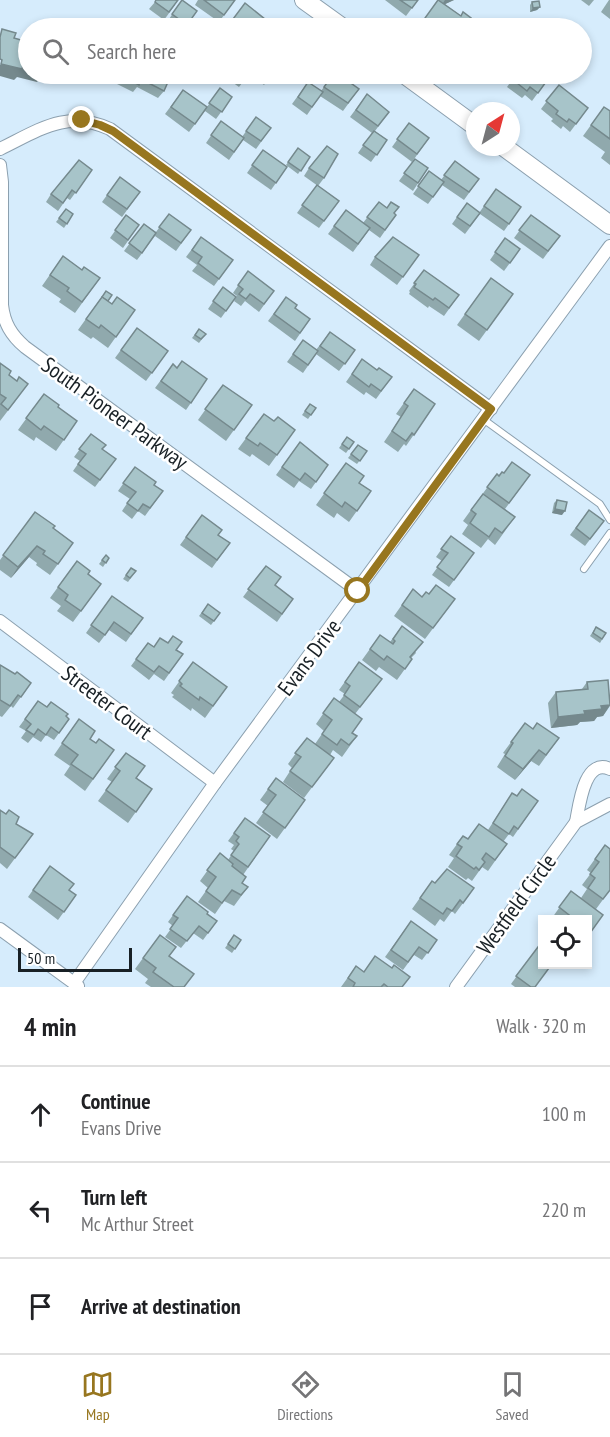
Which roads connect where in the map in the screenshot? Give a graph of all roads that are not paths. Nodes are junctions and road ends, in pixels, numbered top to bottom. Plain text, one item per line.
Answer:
1 (304, 0) edge
2 (329, 18) edge
3 (418, 84) edge
4 (466, 119) edge
5 (0, 149) edge
6 (516, 156) edge
7 (0, 165) edge
8 (610, 225) edge
9 (610, 246) edge
10 (491, 409) junction
11 (483, 419) junction
12 (610, 520) edge
13 (610, 533) edge
14 (584, 569) dead end
15 (358, 591) junction
16 (0, 621) edge
17 (610, 769) edge
18 (215, 783) junction
19 (610, 804) edge
20 (576, 822) junction
21 (0, 929) edge
22 (77, 985) edge
23 (456, 987) edge

1 - 2 street
3 - 4 street
5 - 10 street
6 - 8 street
7 - 15 street, South Pioneer Parkway
9 - 10 street, Evans Drive
10 - 11 street, Evans Drive
11 - 12 lane
11 - 15 street, Evans Drive
13 - 14 lane
15 - 18 street, Evans Drive
16 - 18 street, Streeter Court
17 - 20 street, Westfield Circle
18 - 22 street, Evans Drive
19 - 20 street, Westfield Circle
20 - 23 street, Westfield Circle
21 - 22 street

